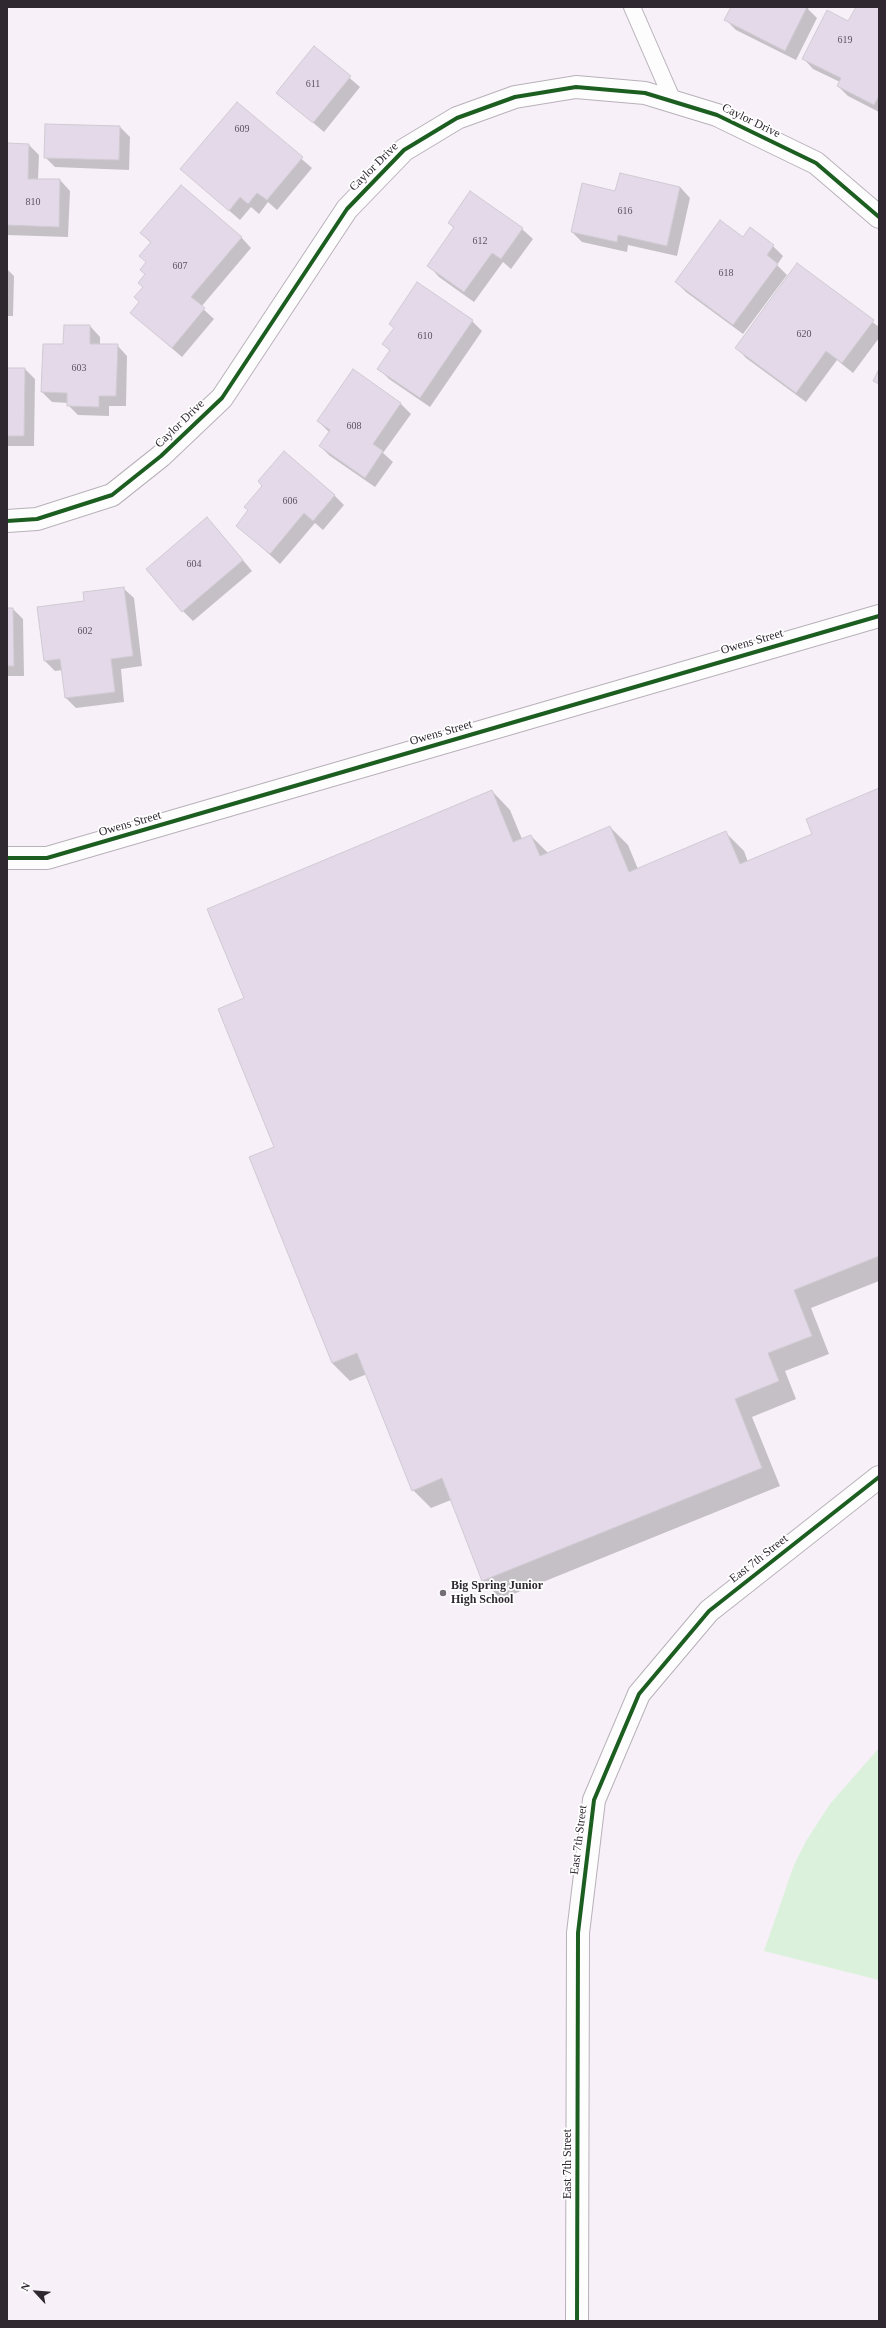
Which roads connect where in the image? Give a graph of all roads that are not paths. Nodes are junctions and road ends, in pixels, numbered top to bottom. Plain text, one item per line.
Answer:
1 (632, 7) edge
2 (673, 101) junction
3 (879, 217) edge
4 (7, 521) edge
5 (879, 616) edge
6 (7, 858) edge
7 (879, 1477) edge
8 (577, 2321) edge

1 - 2 lane
2 - 3 street, Caylor Drive
2 - 4 street, Caylor Drive
5 - 6 street, Owens Street
7 - 8 street, East 7th Street

